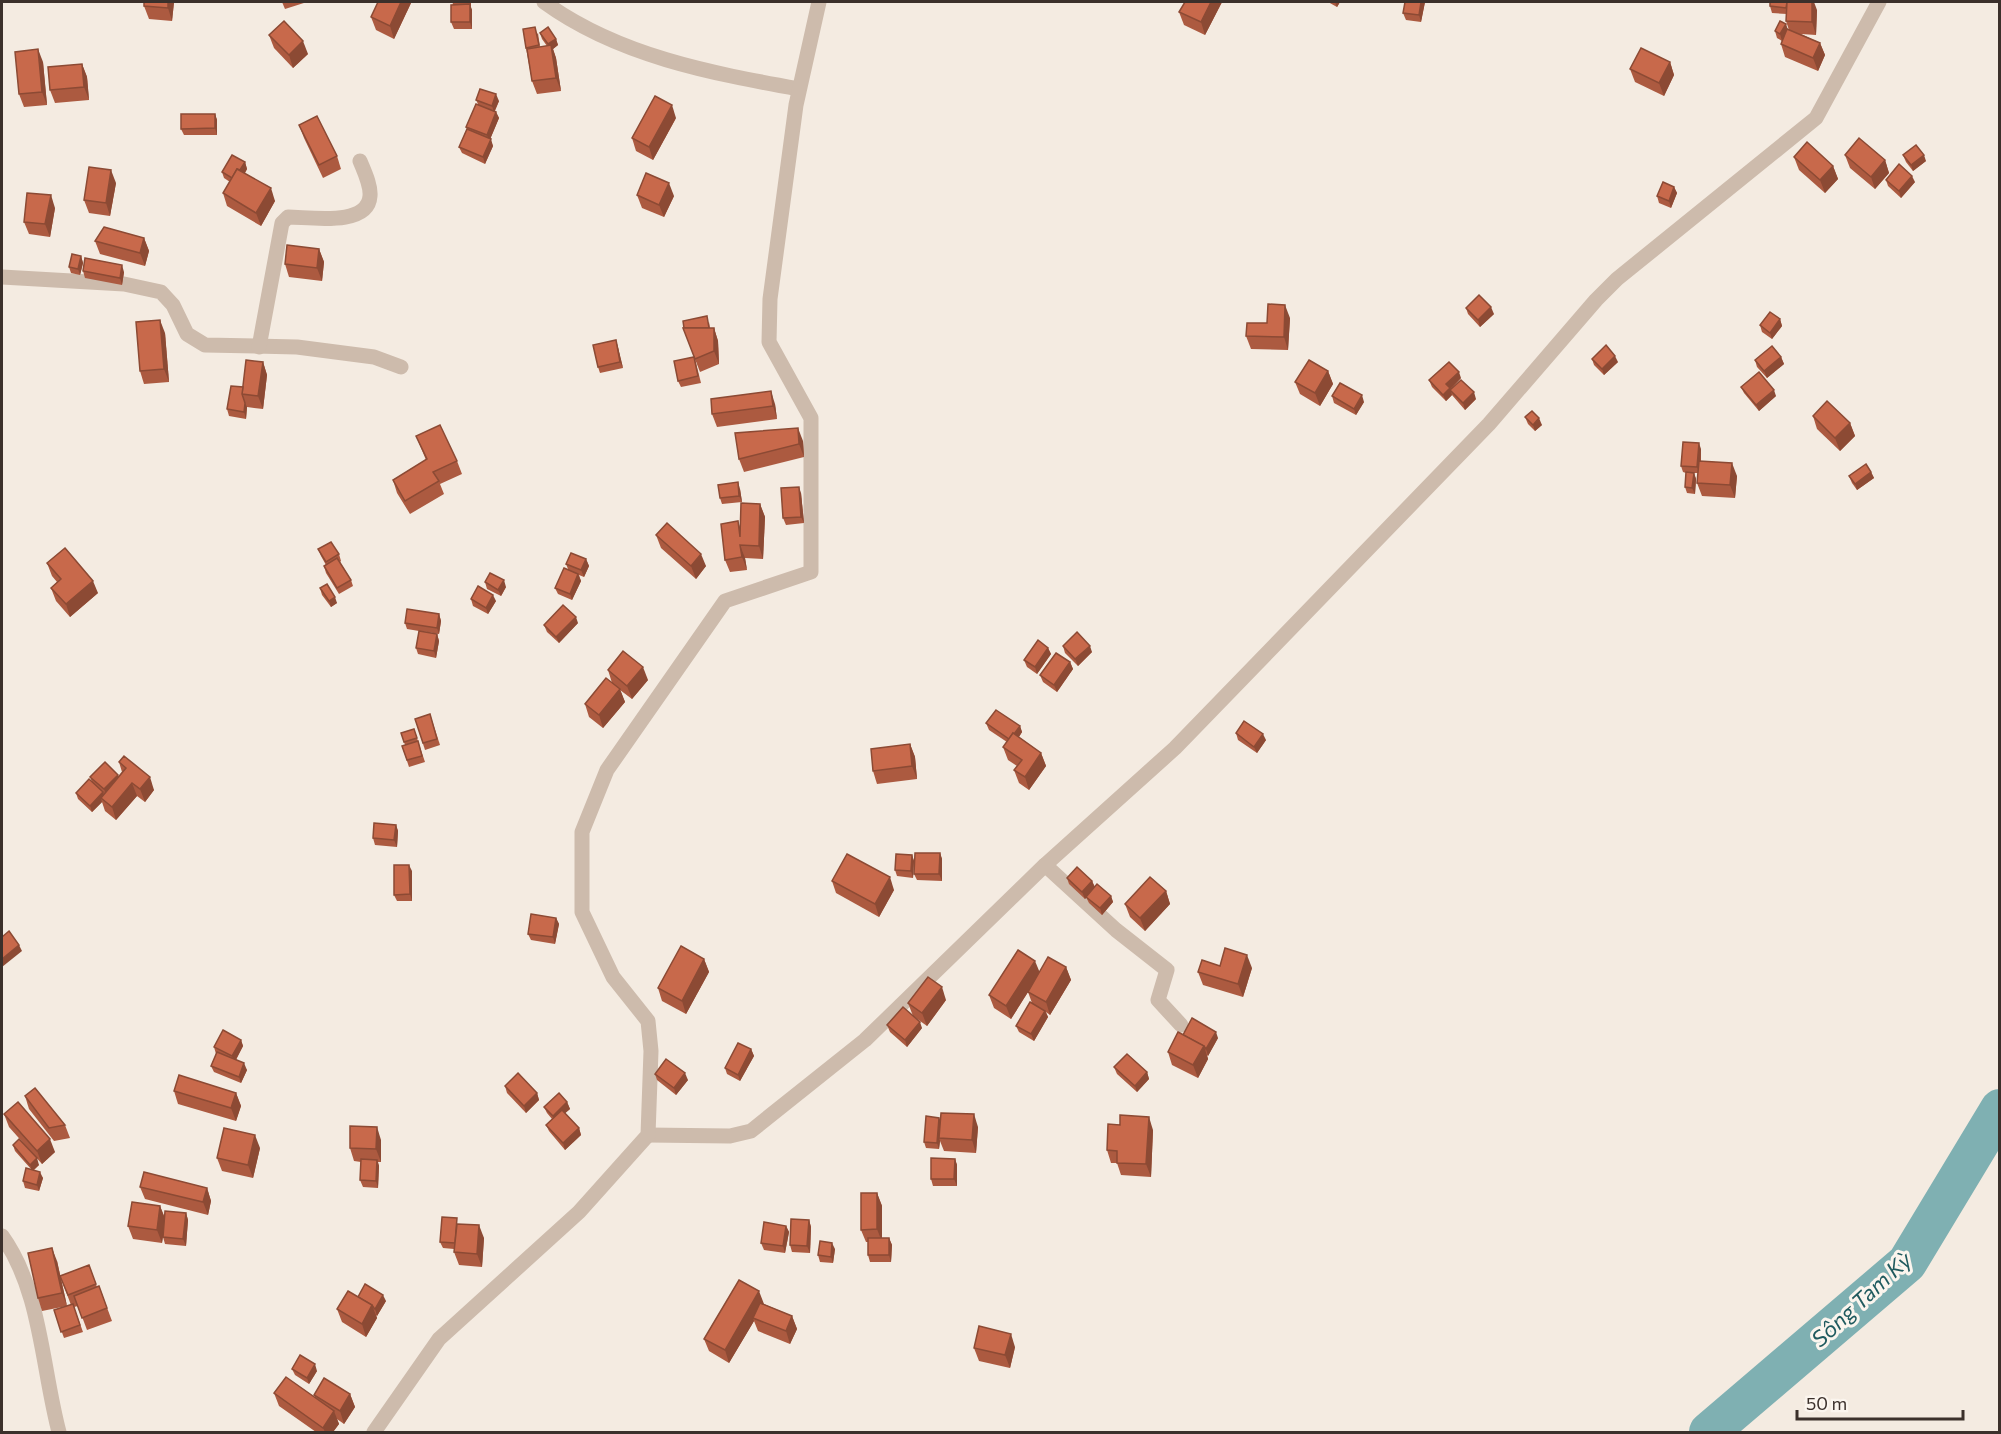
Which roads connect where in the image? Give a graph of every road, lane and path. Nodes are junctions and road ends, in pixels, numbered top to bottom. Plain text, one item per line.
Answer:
1 (544, 2) edge
2 (819, 2) edge
3 (1879, 2) edge
4 (800, 89) junction
5 (360, 160) dead end
6 (2, 277) edge
7 (259, 347) junction
8 (401, 367) dead end
9 (1045, 865) junction
10 (1181, 1025) dead end
11 (648, 1135) junction
12 (2, 1236) edge
13 (59, 1432) edge
14 (374, 1432) edge

1 - 4 street
2 - 4 street
3 - 9 street
4 - 11 street
5 - 7 street
6 - 7 street
7 - 8 street
9 - 10 street
9 - 11 street
11 - 14 street
12 - 13 street

